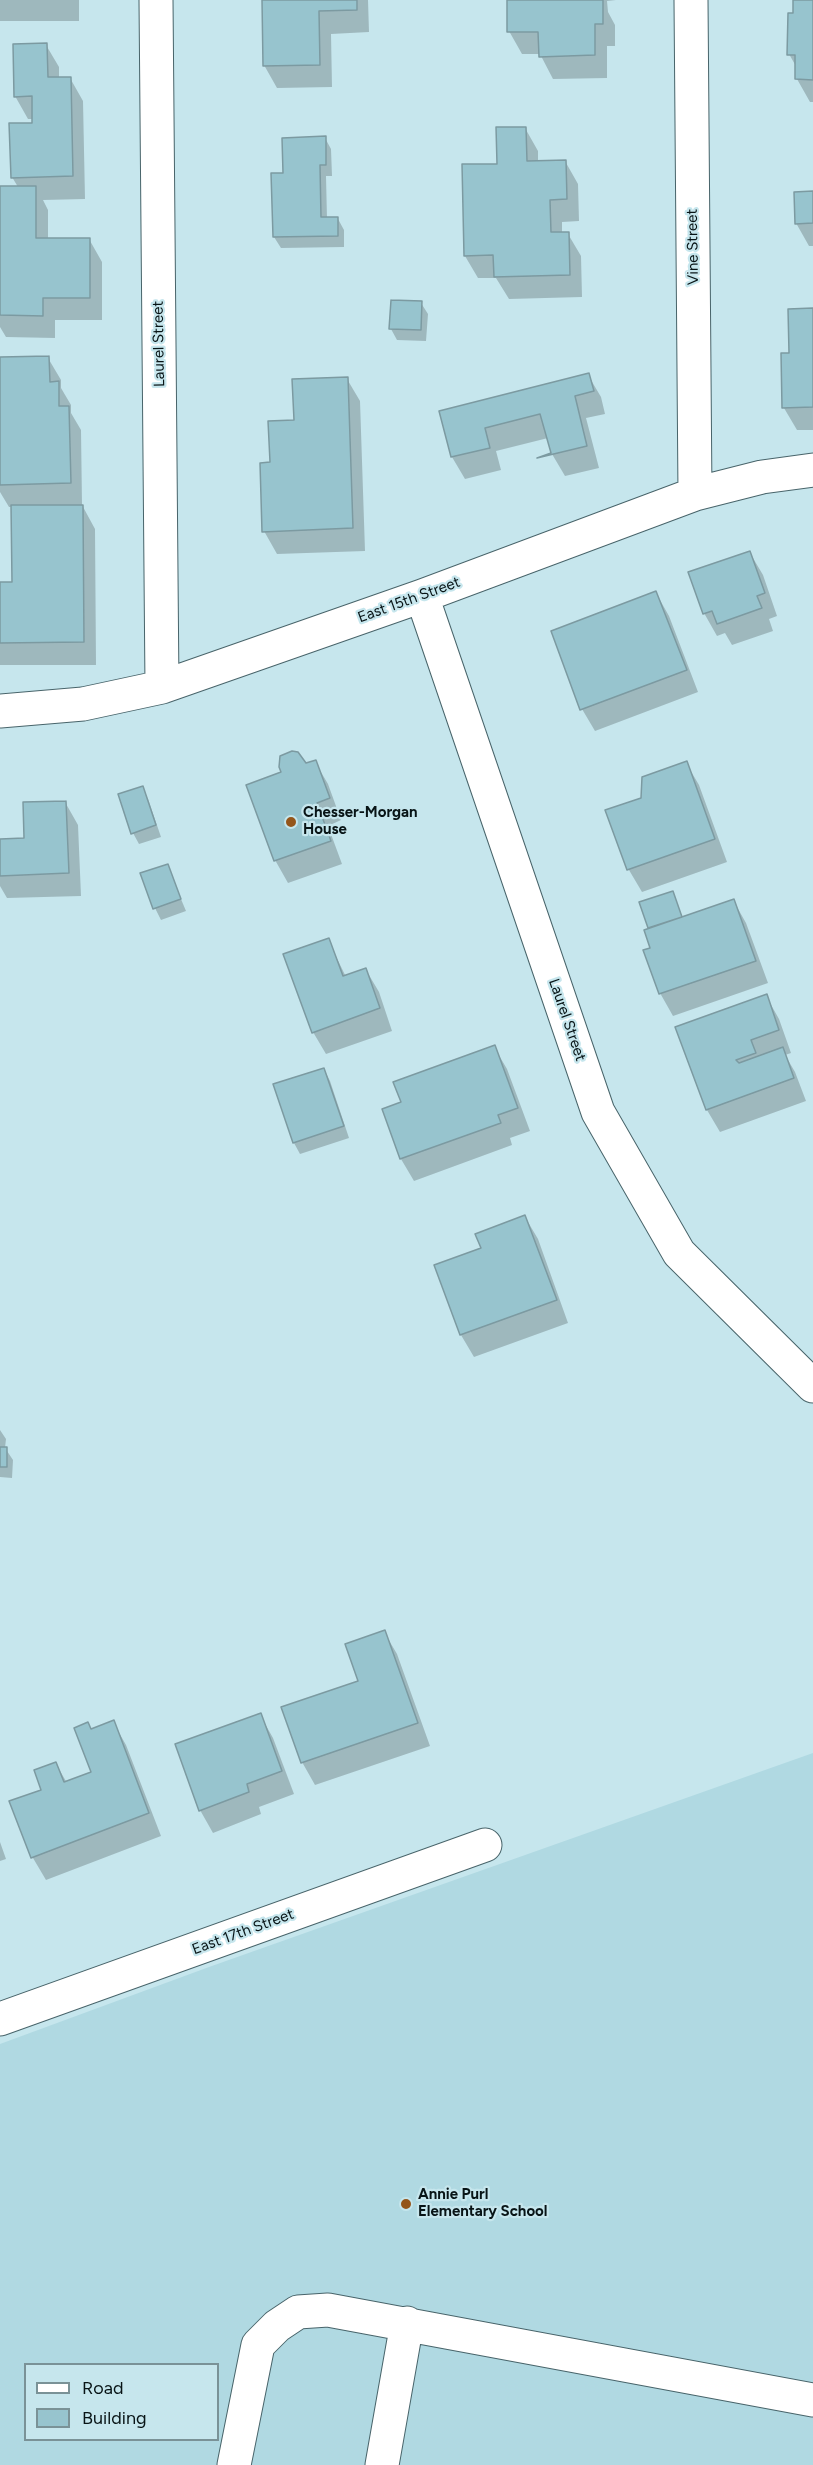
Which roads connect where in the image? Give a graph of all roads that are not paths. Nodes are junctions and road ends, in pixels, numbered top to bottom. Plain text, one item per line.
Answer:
1 (156, 0) edge
2 (691, 0) edge
3 (813, 470) edge
4 (696, 494) junction
5 (422, 596) junction
6 (162, 687) junction
7 (0, 711) edge
8 (813, 1386) edge
9 (485, 1845) dead end
10 (0, 2019) edge
11 (407, 2324) junction
12 (813, 2400) edge
13 (234, 2465) edge
14 (382, 2465) edge

1 - 6 street, Laurel Street
2 - 4 street, Vine Street
3 - 4 street, East 15th Street
4 - 5 street, East 15th Street
5 - 6 street, East 15th Street
5 - 8 street, Laurel Street
6 - 7 street, East 15th Street
9 - 10 street, East 17th Street
11 - 12 street
11 - 13 street
11 - 14 street

